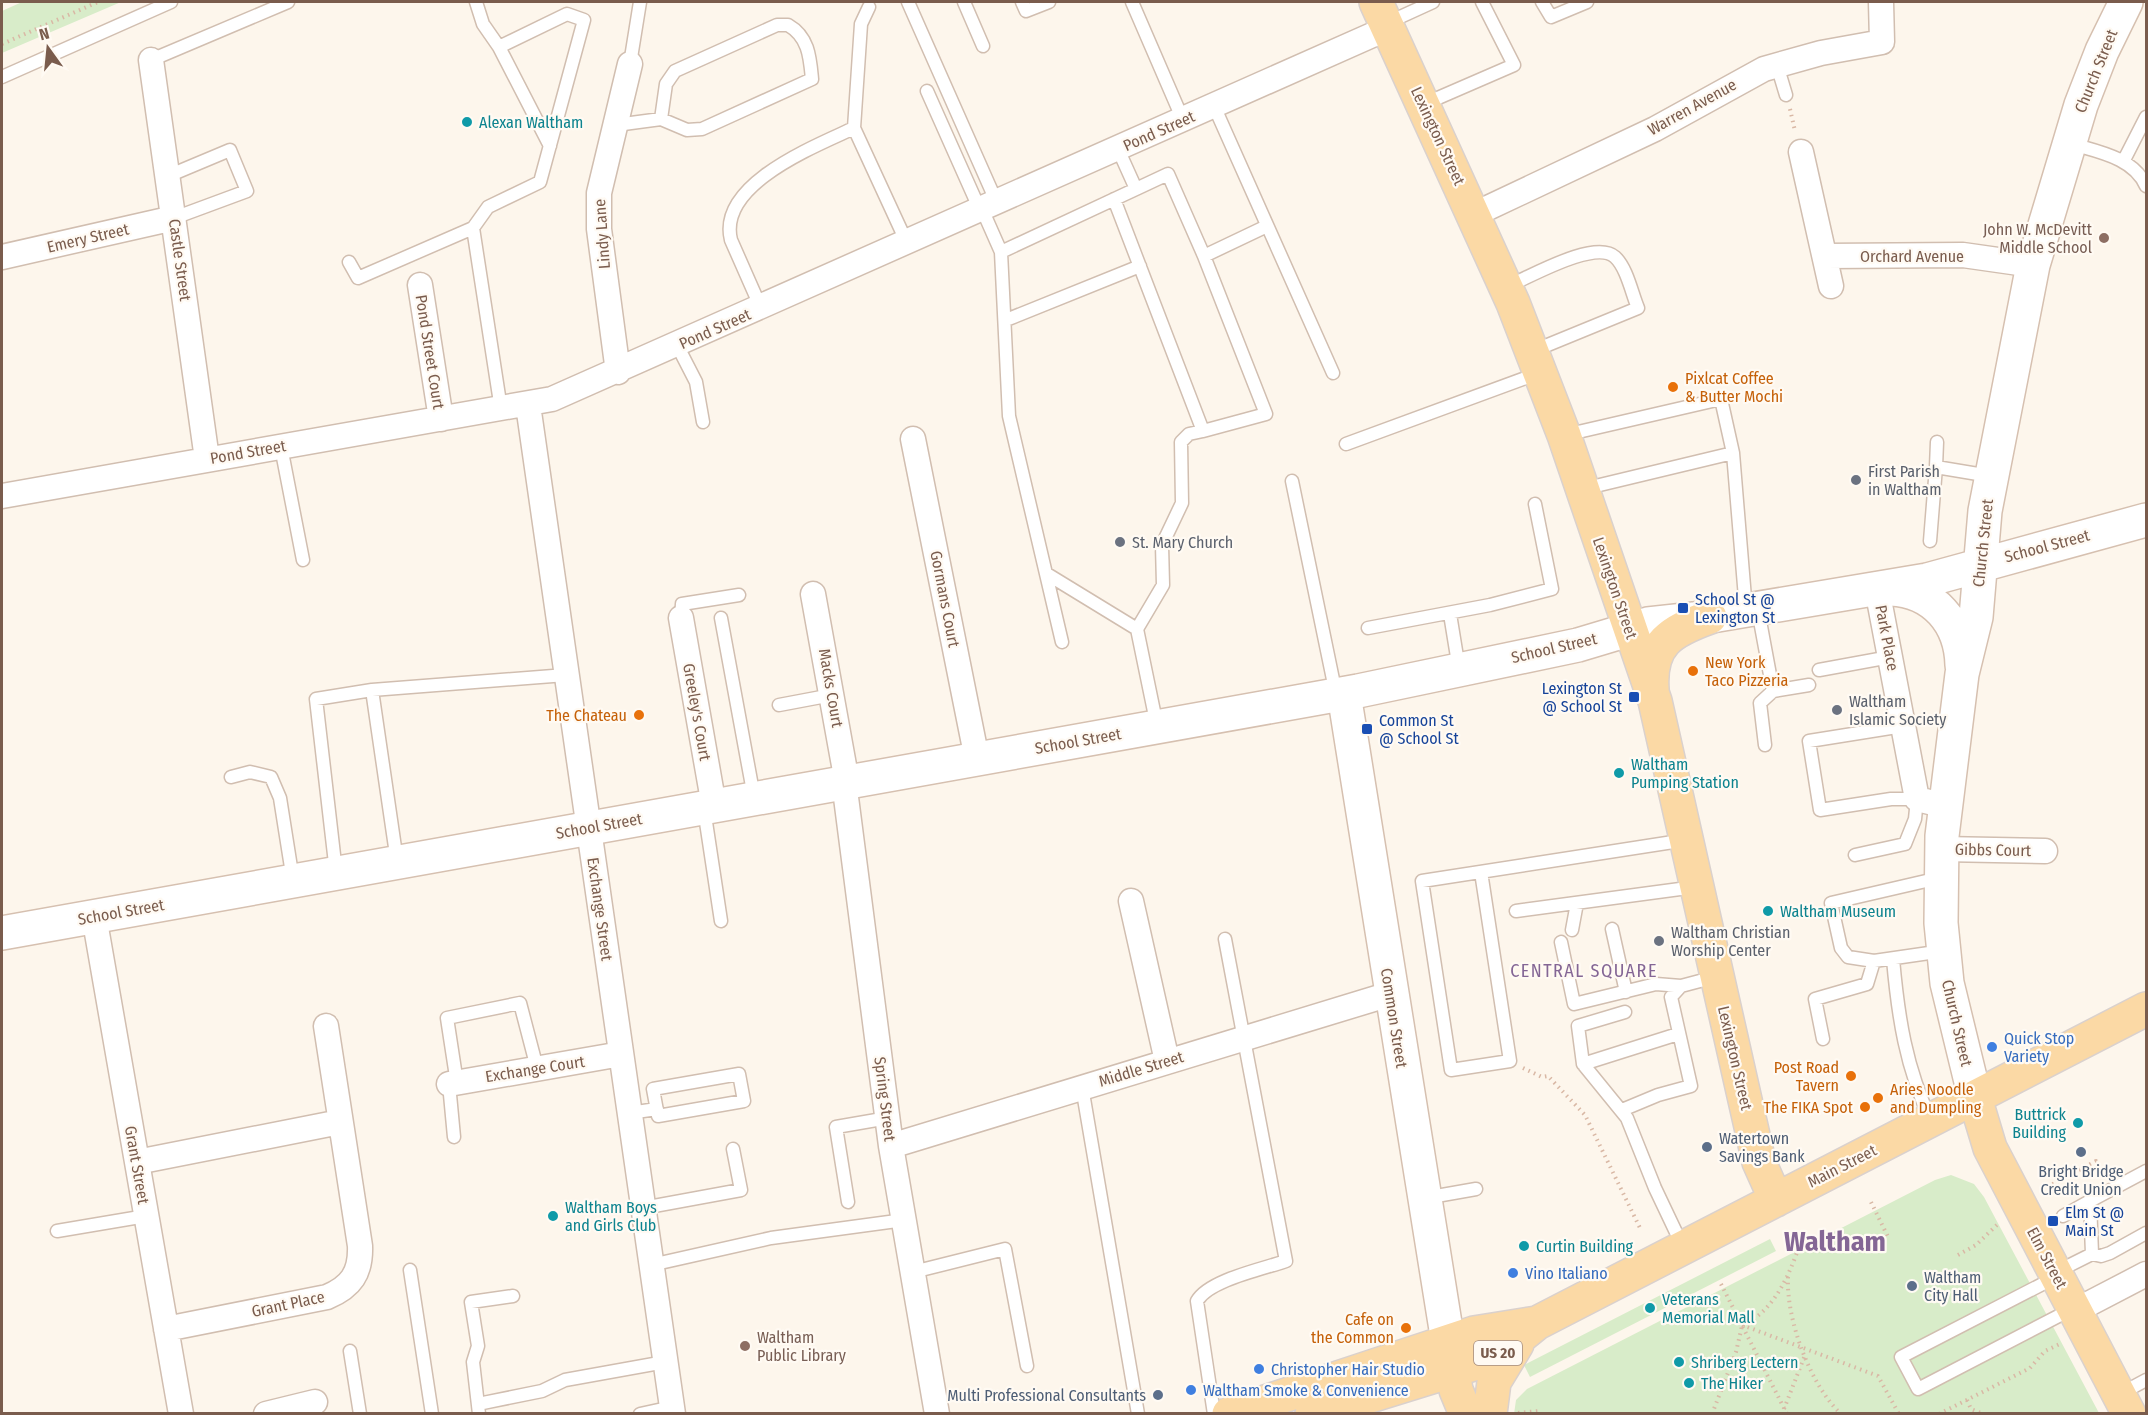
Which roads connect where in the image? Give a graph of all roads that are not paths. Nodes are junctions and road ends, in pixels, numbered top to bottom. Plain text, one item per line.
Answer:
1 (171, 2) edge
2 (288, 2) edge
3 (476, 2) edge
4 (640, 2) edge
5 (908, 2) edge
6 (964, 2) edge
7 (1022, 2) edge
8 (1049, 2) edge
9 (1132, 2) edge
10 (1433, 2) edge
11 (1482, 2) edge
12 (1542, 2) edge
13 (1587, 2) edge
14 (1881, 2) edge
15 (2126, 2) edge
16 (869, 7) dead end
17 (1383, 18) edge
18 (983, 46) dead end
19 (499, 47) junction
20 (151, 60) joint
21 (630, 64) joint
22 (1777, 64) junction
23 (2, 77) edge
24 (927, 91) dead end
25 (1786, 95) road end
26 (1424, 105) junction
27 (1214, 106) junction
28 (2146, 117) edge
29 (662, 120) junction
30 (1183, 120) junction
31 (616, 125) junction
32 (854, 128) junction
33 (2069, 142) junction
34 (550, 146) junction
35 (1118, 149) junction
36 (1801, 152) road end
37 (2123, 162) junction
38 (168, 176) junction
39 (2146, 186) edge
40 (1136, 189) junction
41 (1114, 200) junction
42 (986, 207) junction
43 (1475, 214) junction
44 (174, 218) junction
45 (1267, 226) junction
46 (473, 228) junction
47 (907, 243) junction
48 (1001, 252) junction
49 (1204, 256) junction
50 (1826, 256) junction
51 (2, 257) edge
52 (350, 262) dead end
53 (2033, 265) junction
54 (1140, 266) junction
55 (420, 285) dead end
56 (1831, 286) dead end
57 (1506, 287) junction
58 (761, 308) junction
59 (1006, 320) junction
60 (678, 345) junction
61 (1536, 362) junction
62 (618, 372) junction
63 (1332, 373) dead end
64 (528, 405) junction
65 (501, 409) junction
66 (441, 419) junction
67 (704, 422) dead end
68 (1203, 430) junction
69 (1564, 435) junction
70 (914, 439) dead end
71 (1937, 442) dead end
72 (1346, 444) dead end
73 (281, 447) junction
74 (1733, 453) junction
75 (207, 459) junction
76 (1936, 467) junction
77 (1991, 476) junction
78 (1292, 481) dead end
79 (1582, 489) junction
80 (2, 496) edge
81 (1535, 504) dead end
82 (2146, 520) edge
83 (1930, 541) dead end
84 (303, 560) dead end
85 (1981, 564) junction
86 (1047, 574) junction
87 (1877, 589) junction
88 (813, 594) dead end
89 (740, 595) dead end
90 (1752, 609) junction
91 (1449, 614) junction
92 (1710, 616) junction
93 (681, 618) joint
94 (721, 618) dead end
95 (1368, 628) dead end
96 (1137, 629) junction
97 (1629, 629) junction
98 (1062, 642) dead end
99 (1890, 657) junction
100 (1459, 670) junction
101 (1819, 670) dead end
102 (1962, 674) junction
103 (566, 675) junction
104 (1809, 685) dead end
105 (372, 690) junction
106 (1773, 691) junction
107 (832, 695) junction
108 (1340, 695) junction
109 (1655, 701) junction
110 (779, 705) dead end
111 (1903, 726) junction
112 (1157, 727) junction
113 (1765, 745) dead end
114 (977, 759) junction
115 (231, 777) dead end
116 (846, 782) junction
117 (754, 798) junction
118 (1932, 803) junction
119 (709, 806) junction
120 (588, 828) junction
121 (1686, 840) junction
122 (2045, 851) dead end
123 (1855, 855) dead end
124 (397, 862) junction
125 (1941, 863) junction
126 (1481, 872) junction
127 (336, 873) junction
128 (293, 881) junction
129 (1696, 887) junction
130 (1131, 901) dead end
131 (1577, 903) junction
132 (1516, 911) dead end
133 (94, 916) junction
134 (721, 921) dead end
135 (1612, 929) dead end
136 (1572, 930) dead end
137 (2, 933) edge
138 (1225, 939) dead end
139 (1562, 942) dead end
140 (1942, 951) junction
141 (1893, 959) junction
142 (1874, 961) junction
143 (1717, 977) junction
144 (1681, 986) junction
145 (1626, 992) junction
146 (1397, 993) junction
147 (2146, 1009) edge
148 (1625, 1012) dead end
149 (326, 1026) dead end
150 (1678, 1034) junction
151 (1244, 1037) junction
152 (1823, 1039) dead end
153 (621, 1054) junction
154 (1167, 1061) junction
155 (1583, 1064) junction
156 (537, 1068) junction
157 (453, 1084) junction
158 (1082, 1088) junction
159 (1975, 1098) junction
160 (657, 1109) junction
161 (1622, 1110) junction
162 (629, 1113) junction
163 (888, 1118) junction
164 (1931, 1120) junction
165 (340, 1122) junction
166 (454, 1137) dead end
167 (891, 1146) junction
168 (733, 1149) dead end
169 (137, 1162) junction
170 (2146, 1170) edge
171 (1476, 1189) dead end
172 (1424, 1198) junction
173 (1776, 1200) junction
174 (2090, 1201) junction
175 (848, 1202) dead end
176 (643, 1208) junction
177 (146, 1216) junction
178 (2063, 1216) dead end
179 (904, 1220) junction
180 (57, 1231) dead end
181 (2146, 1233) edge
182 (1683, 1248) junction
183 (2092, 1254) junction
184 (651, 1265) junction
185 (410, 1270) dead end
186 (913, 1272) junction
187 (2056, 1274) junction
188 (2146, 1274) edge
189 (513, 1296) dead end
190 (2074, 1309) junction
191 (1537, 1323) junction
192 (166, 1329) junction
193 (350, 1352) dead end
194 (1450, 1357) junction
195 (665, 1362) junction
196 (1026, 1366) dead end
197 (2132, 1396) edge
198 (315, 1402) dead end
199 (479, 1409) edge
200 (672, 1410) edge
201 (181, 1413) edge
202 (266, 1413) edge
203 (360, 1413) edge
204 (432, 1413) edge
205 (639, 1413) edge
206 (937, 1413) edge
207 (1138, 1413) edge
208 (1214, 1413) edge
209 (1229, 1413) edge
210 (1311, 1413) edge
211 (1466, 1413) edge
212 (1491, 1413) edge

1 - 23 lane
2 - 20 lane
3 - 19 lane
4 - 21 lane
5 - 42 lane
6 - 18 lane
7 - 8 lane
9 - 30 lane
10 - 17 lane
11 - 26 lane
12 - 13 lane
14 - 22 street, Warren Avenue
15 - 33 street, Church Street
16 - 32 lane
17 - 26 main road, Lexington Street
17 - 27 street, Pond Street
19 - 34 lane
19 - 34 lane
20 - 38 street, Castle Street
21 - 31 street, Lindy Lane
22 - 25 lane
22 - 43 street, Warren Avenue
24 - 42 lane
26 - 43 main road, Lexington Street
27 - 30 street, Pond Street
27 - 45 lane
28 - 37 lane
29 - 29 lane
29 - 31 lane
30 - 35 street, Pond Street
31 - 62 street, Lindy Lane
32 - 47 lane
32 - 58 lane
33 - 37 lane
33 - 53 street, Church Street
34 - 46 lane
35 - 40 lane
35 - 42 street, Pond Street
36 - 50 street
37 - 39 lane
38 - 44 street, Castle Street
38 - 44 lane
40 - 41 lane
40 - 49 lane
41 - 48 lane
41 - 54 lane
42 - 47 street, Pond Street
42 - 48 lane
43 - 57 main road, Lexington Street
44 - 51 street, Emery Street
44 - 75 street, Castle Street
45 - 49 lane
45 - 63 lane
46 - 52 lane
46 - 65 lane
47 - 58 street, Pond Street
48 - 59 lane
49 - 68 lane
50 - 53 street, Orchard Avenue
50 - 56 street
53 - 77 street, Church Street
54 - 59 lane
54 - 68 lane
55 - 66 street, Pond Street Court
57 - 61 main road, Lexington Street
57 - 61 lane
58 - 60 street, Pond Street
59 - 86 lane
60 - 62 street, Pond Street
60 - 67 lane
61 - 69 main road, Lexington Street
61 - 72 lane
62 - 64 street, Pond Street
64 - 65 street, Pond Street
64 - 103 street, Exchange Street
65 - 66 street, Pond Street
66 - 73 street, Pond Street
68 - 96 lane
69 - 74 lane
69 - 79 main road, Lexington Street
70 - 114 street, Gormans Court
71 - 76 lane
73 - 75 street, Pond Street
73 - 84 lane
74 - 79 lane
74 - 90 lane
75 - 80 street, Pond Street
76 - 77 lane
76 - 83 lane
77 - 85 street, Church Street
78 - 108 lane
79 - 97 main road, Lexington Street
81 - 91 lane
82 - 85 street, School Street
85 - 87 street, School Street
85 - 102 street, Church Street
86 - 96 lane
86 - 98 lane
87 - 90 street, School Street
87 - 99 street, Park Place
87 - 102 street
88 - 107 street, Macks Court
89 - 93 lane
90 - 92 street, School Street
90 - 106 lane
91 - 95 lane
91 - 100 lane
92 - 97 street, School Street
92 - 109 main road
93 - 119 street, Greeley's Court
94 - 117 lane
96 - 112 lane
97 - 100 street, School Street
97 - 109 main road, Lexington Street
99 - 101 lane
99 - 111 street, Park Place
100 - 108 street, School Street
102 - 118 street, Church Street
103 - 105 lane
103 - 120 street, Exchange Street
104 - 106 lane
105 - 124 lane
105 - 127 lane
106 - 113 lane
107 - 110 lane
107 - 116 street, Macks Court
108 - 112 street, School Street
108 - 146 street, Common Street
109 - 121 main road, Lexington Street
111 - 118 street, Park Place
111 - 118 lane
112 - 114 street, School Street
114 - 116 street, School Street
115 - 128 lane
116 - 117 street, School Street
116 - 163 street, Spring Street
117 - 119 street, School Street
118 - 123 lane
118 - 125 street, Church Street
119 - 120 street, School Street
119 - 134 lane
120 - 124 street, School Street
120 - 153 street, Exchange Street
121 - 126 lane
121 - 129 main road, Lexington Street
122 - 125 street, Gibbs Court
124 - 127 street, School Street
125 - 140 street, Church Street
125 - 142 lane
126 - 126 lane
127 - 128 street, School Street
128 - 133 street, School Street
129 - 131 lane
129 - 143 main road, Lexington Street
130 - 154 street
131 - 132 lane
131 - 136 lane
133 - 137 street, School Street
133 - 169 street, Grant Street
135 - 145 lane
138 - 151 lane
139 - 145 lane
140 - 141 lane
140 - 159 street, Church Street
141 - 142 lane
141 - 164 lane
142 - 152 lane
143 - 144 lane
143 - 173 main road, Lexington Street
144 - 145 lane
144 - 150 lane
146 - 151 street, Middle Street
146 - 172 street, Common Street
147 - 159 main road, Main Street / US 20
148 - 155 lane
149 - 165 street, Grant Place
150 - 155 lane
150 - 161 lane
151 - 154 street, Middle Street
151 - 208 lane
153 - 156 street, Exchange Court
153 - 162 street, Exchange Street
154 - 158 street, Middle Street
155 - 161 lane
156 - 157 street, Exchange Court
156 - 157 lane
157 - 166 lane
158 - 167 street, Middle Street
158 - 207 lane
159 - 164 main road, Main Street / US 20
159 - 187 main road, Elm Street
160 - 160 lane
160 - 162 lane
161 - 182 lane
162 - 176 street, Exchange Street
163 - 167 street, Spring Street
163 - 175 lane
164 - 173 main road, Main Street / US 20
165 - 169 street
165 - 192 street, Grant Place
167 - 179 street, Spring Street
168 - 176 lane
169 - 177 street, Grant Street
170 - 174 lane
171 - 172 lane
172 - 194 street, Common Street
173 - 182 main road, Main Street / US 20
174 - 178 lane
174 - 183 lane
176 - 184 street, Exchange Street
177 - 180 lane
177 - 192 street, Grant Street
179 - 184 lane
179 - 186 street, Spring Street
181 - 183 lane
182 - 191 main road, Main Street / US 20
183 - 187 lane
184 - 195 street, Exchange Street
185 - 204 lane
186 - 196 lane
186 - 206 street, Spring Street
187 - 190 main road, Elm Street
187 - 190 lane
188 - 190 street
189 - 199 lane
190 - 197 main road, Elm Street
191 - 194 main road, Main Street / US 20
191 - 212 main road
192 - 201 street, Grant Street
193 - 203 lane
194 - 209 main road, Main Street / US 20
194 - 210 main road, Main Street / US 20
194 - 211 main road
195 - 199 lane
195 - 200 street, Exchange Street
198 - 202 street
200 - 205 lane

